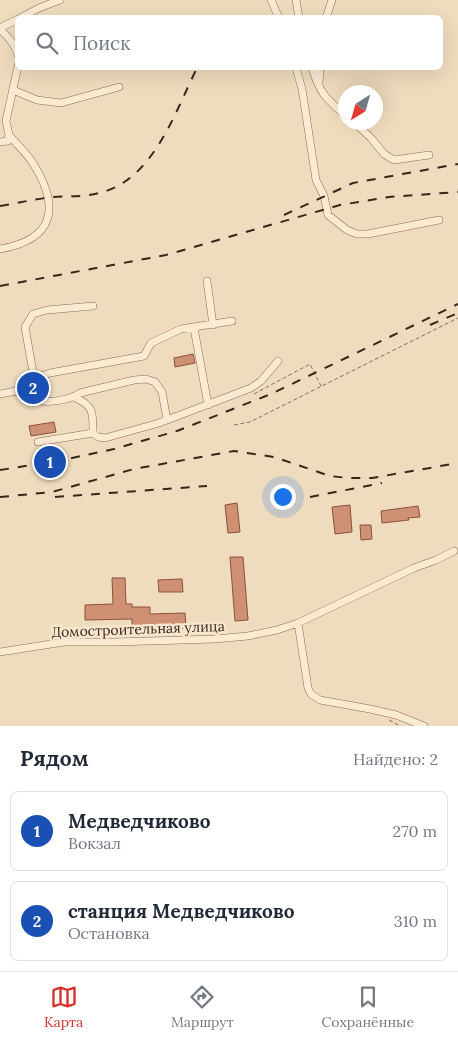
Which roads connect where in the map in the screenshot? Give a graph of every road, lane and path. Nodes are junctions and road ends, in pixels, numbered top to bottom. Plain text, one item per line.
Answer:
1 (60, 0) edge
2 (271, 0) edge
3 (296, 0) edge
4 (332, 0) edge
5 (25, 15) edge
6 (278, 15) edge
7 (298, 15) edge
8 (327, 15) edge
9 (15, 20) edge
10 (0, 29) edge
11 (15, 46) edge
12 (17, 70) edge
13 (297, 70) edge
14 (313, 70) edge
15 (320, 70) edge
16 (119, 87) dead end
17 (318, 88) junction
18 (12, 90) junction
19 (338, 109) edge
20 (362, 130) edge
21 (9, 135) junction
22 (0, 142) edge
23 (429, 155) dead end
24 (439, 220) dead end
25 (0, 249) edge
26 (207, 281) dead end
27 (93, 306) dead end
28 (458, 318) edge
29 (232, 321) dead end
30 (213, 324) junction
31 (194, 328) junction
32 (278, 361) dead end
33 (34, 378) junction
34 (322, 386) junction
35 (16, 391) junction
36 (0, 394) edge
37 (250, 395) dead end
38 (74, 397) junction
39 (208, 405) junction
40 (167, 420) junction
41 (234, 425) dead end
42 (93, 433) junction
43 (38, 442) dead end
44 (454, 551) dead end
45 (298, 623) junction
46 (0, 652) edge
47 (424, 726) edge

1 - 5 street
2 - 6 street
3 - 7 street
4 - 8 street
9 - 10 street
10 - 11 street
12 - 18 street
13 - 24 street
14 - 17 street
15 - 17 street
16 - 18 street
17 - 19 street
18 - 21 street
20 - 23 street
21 - 22 street
21 - 25 street
26 - 30 street
27 - 33 street
28 - 34 path
29 - 30 street
30 - 31 street
31 - 33 street
31 - 39 street
32 - 39 street
33 - 35 street
34 - 37 path
34 - 41 path
35 - 36 street
35 - 38 street
38 - 40 street
38 - 42 street
39 - 40 street
40 - 42 street
42 - 43 street
44 - 45 street, Домостроительная улица
45 - 46 street, Домостроительная улица
45 - 47 street

